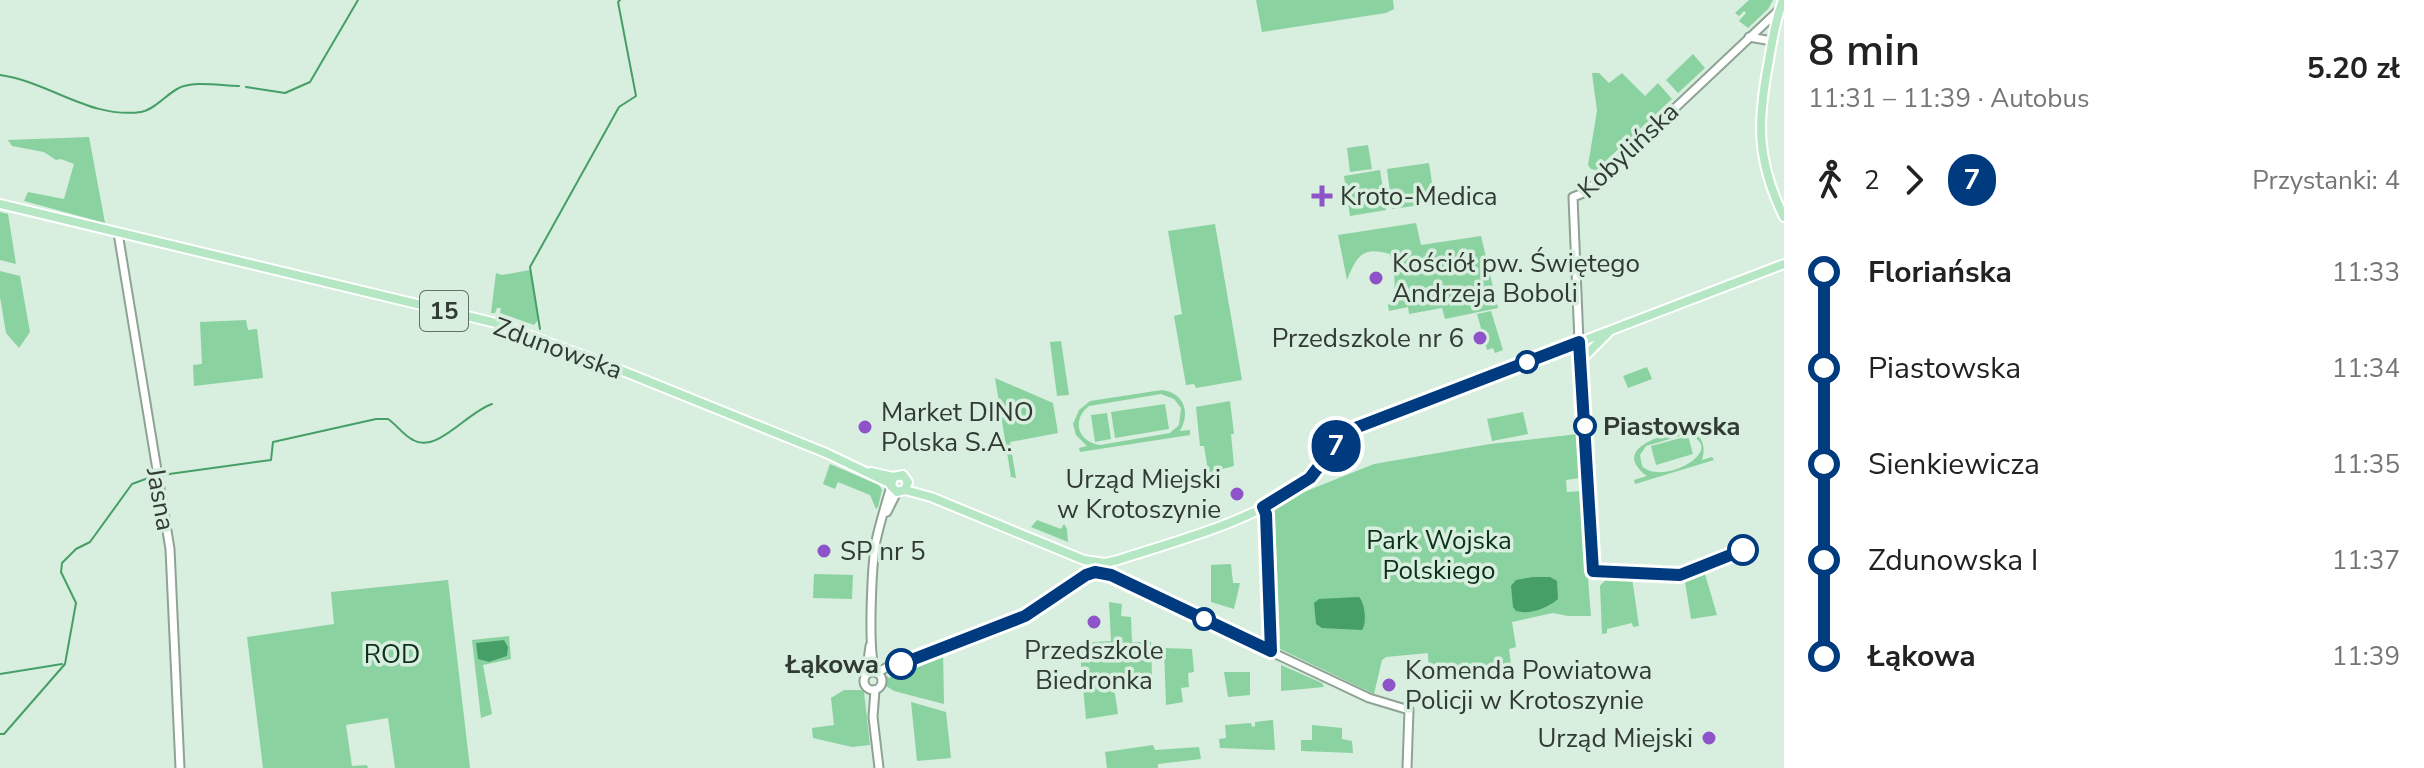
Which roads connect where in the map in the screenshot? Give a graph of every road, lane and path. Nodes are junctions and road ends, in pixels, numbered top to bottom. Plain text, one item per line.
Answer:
1 (1783, 0) edge
2 (1779, 10) junction
3 (1749, 37) junction
4 (1772, 41) junction
5 (0, 204) edge
6 (1784, 217) edge
7 (118, 233) junction
8 (1784, 264) edge
9 (1611, 330) junction
10 (1579, 342) junction
11 (1581, 366) dead end
12 (898, 486) junction
13 (871, 640) junction
14 (866, 675) junction
15 (878, 675) junction
16 (872, 690) junction
17 (180, 768) edge
18 (879, 768) edge
19 (1407, 768) edge

1 - 2 main road, Kobylińska
2 - 3 street, Kobylińska
2 - 4 main road
3 - 4 street
3 - 10 street, Kobylińska
4 - 6 main road
5 - 7 main road, Zdunowska / 15
7 - 12 main road, Zdunowska / 15
7 - 17 street, Jasna
8 - 9 main road, 15
9 - 10 main road, 15
9 - 11 main road
10 - 12 main road, Zdunowska / 15
12 - 13 street
13 - 14 street
13 - 15 street
14 - 15 street
14 - 16 street
15 - 16 street
15 - 19 street
16 - 18 street

